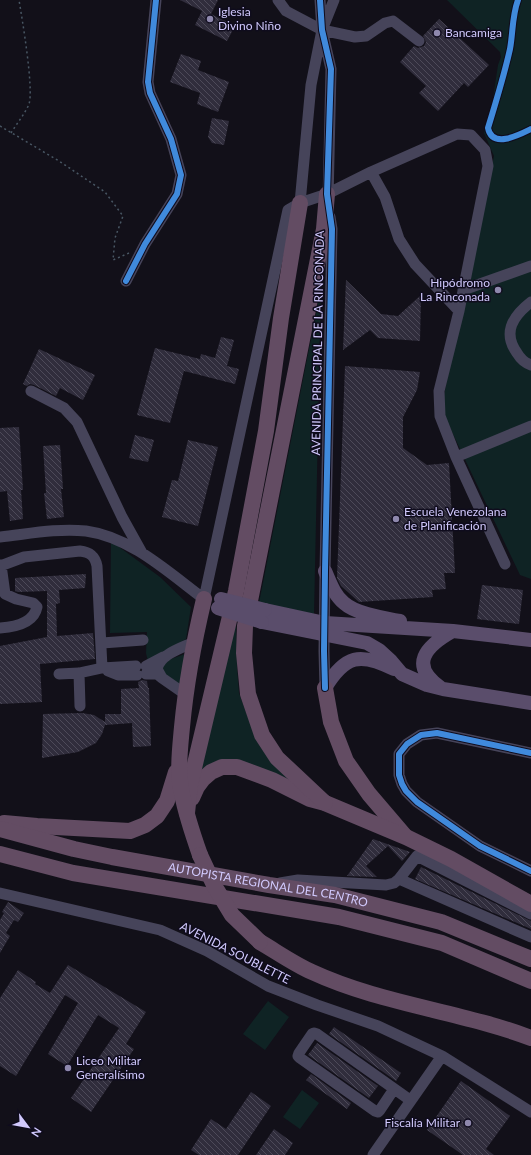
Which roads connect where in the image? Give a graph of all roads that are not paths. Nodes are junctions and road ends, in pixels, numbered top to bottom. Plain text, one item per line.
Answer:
1 (156, 0) edge
2 (278, 0) edge
3 (320, 0) edge
4 (334, 0) edge
5 (322, 30) junction
6 (419, 41) dead end
7 (371, 172) junction
8 (327, 194) junction
9 (300, 203) junction
10 (531, 266) edge
11 (126, 281) dead end
12 (463, 290) junction
13 (531, 302) edge
14 (459, 311) junction
15 (531, 365) edge
16 (31, 391) dead end
17 (531, 426) edge
18 (456, 457) junction
19 (0, 537) edge
20 (142, 553) junction
21 (505, 564) dead end
22 (0, 565) edge
23 (325, 571) junction
24 (204, 599) junction
25 (0, 628) edge
26 (325, 629) junction
27 (421, 629) junction
28 (453, 631) junction
29 (144, 640) dead end
30 (531, 640) edge
31 (194, 642) junction
32 (102, 643) junction
33 (166, 656) junction
34 (102, 668) junction
35 (141, 670) junction
36 (79, 673) junction
37 (59, 674) dead end
38 (402, 674) junction
39 (162, 678) junction
40 (325, 688) junction
41 (443, 689) junction
42 (185, 694) junction
43 (531, 703) edge
44 (80, 706) dead end
45 (531, 753) edge
46 (179, 756) junction
47 (325, 803) junction
48 (187, 813) junction
49 (0, 822) edge
50 (0, 829) edge
51 (406, 837) junction
52 (0, 854) edge
53 (531, 871) edge
54 (399, 879) junction
55 (269, 885) junction
56 (0, 892) edge
57 (531, 904) edge
58 (531, 914) edge
59 (531, 936) edge
60 (531, 959) edge
61 (531, 981) edge
62 (531, 1038) edge
63 (442, 1056) junction
64 (394, 1089) junction
65 (410, 1100) junction
66 (531, 1112) edge
67 (373, 1155) edge

1 - 11 street
2 - 5 street
3 - 5 street, AVENIDA PRINCIPAL DE LA RINCONADA
4 - 5 street, AVENIDA PRINCIPAL DE LA RINCONADA
5 - 6 street
5 - 8 street, AVENIDA PRINCIPAL DE LA RINCONADA
5 - 9 street, AVENIDA PRINCIPAL DE LA RINCONADA
7 - 8 street
7 - 12 street
7 - 14 street
8 - 9 street
8 - 23 street, AVENIDA PRINCIPAL DE LA RINCONADA
8 - 47 highway
9 - 24 street
9 - 48 highway
10 - 12 street
12 - 14 street
13 - 15 street
14 - 18 street
16 - 20 street
17 - 18 street
18 - 21 street
19 - 20 street
20 - 24 street
22 - 25 street
22 - 32 street
23 - 26 street, AVENIDA PRINCIPAL DE LA RINCONADA
23 - 27 main road
24 - 26 main road, bridge
24 - 31 highway
26 - 27 main road
26 - 38 main road
26 - 40 street, AVENIDA PRINCIPAL DE LA RINCONADA
27 - 28 main road
28 - 30 main road
28 - 41 main road
29 - 32 street
31 - 33 street
31 - 42 highway
32 - 34 street
33 - 35 street
33 - 39 street
34 - 35 street
34 - 36 street
35 - 39 street
36 - 37 street
36 - 44 street
38 - 40 main road
38 - 41 main road
39 - 42 street
40 - 51 highway
41 - 43 main road
42 - 46 highway
45 - 53 street
46 - 48 highway
46 - 49 highway
47 - 48 highway
47 - 51 highway
48 - 62 highway, bridge
50 - 55 highway, AUTOPISTA REGIONAL DEL CENTRO
51 - 57 highway
52 - 61 highway, AUTOPISTA REGIONAL DEL CENTRO
54 - 55 street
54 - 58 street
54 - 59 street
55 - 60 highway, AUTOPISTA REGIONAL DEL CENTRO
56 - 63 street, AVENIDA SOUBLETTE
63 - 65 street
63 - 66 street, AVENIDA SOUBLETTE
64 - 64 street
64 - 65 street
65 - 67 street

